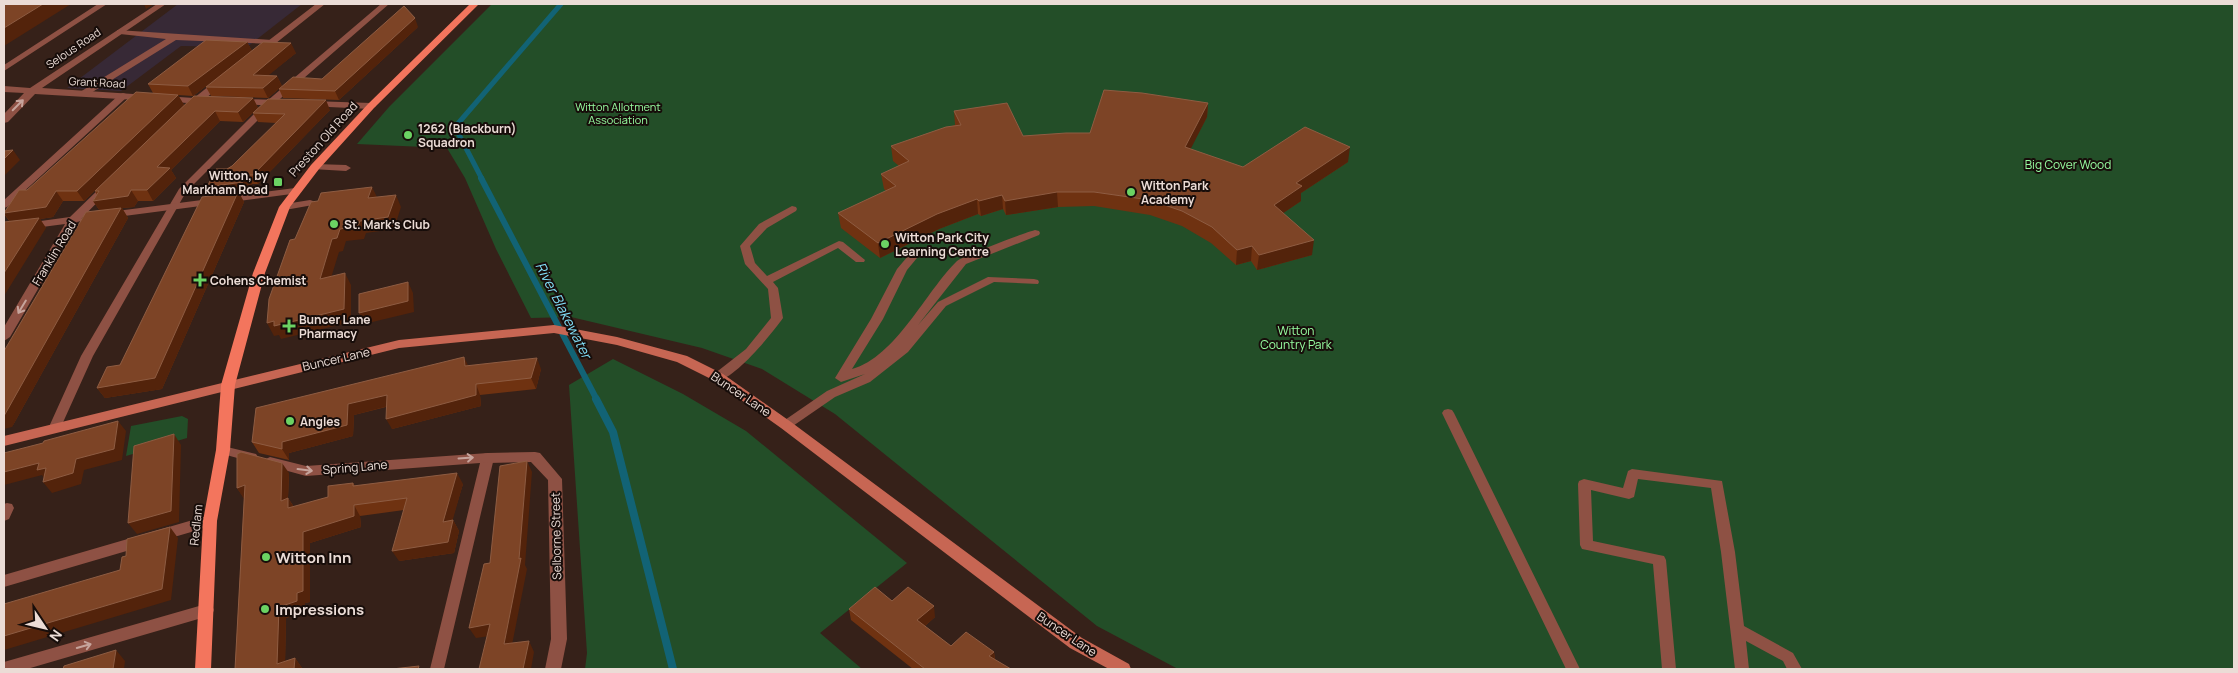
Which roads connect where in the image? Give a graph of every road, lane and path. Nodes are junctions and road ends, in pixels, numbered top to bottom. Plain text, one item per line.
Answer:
1 (103, 4) edge
2 (162, 4) edge
3 (321, 4) edge
4 (385, 4) edge
5 (475, 4) edge
6 (120, 32) junction
7 (174, 37) junction
8 (272, 42) junction
9 (249, 59) edge
10 (4, 69) edge
11 (234, 71) edge
12 (4, 89) edge
13 (32, 91) junction
14 (83, 94) junction
15 (123, 96) junction
16 (196, 101) junction
17 (270, 103) junction
18 (371, 106) junction
19 (182, 114) edge
20 (4, 120) edge
21 (315, 167) junction
22 (346, 168) dead end
23 (114, 180) edge
24 (295, 190) junction
25 (310, 202) edge
26 (4, 205) edge
27 (172, 207) junction
28 (285, 208) junction
29 (792, 209) dead end
30 (73, 220) junction
31 (4, 229) edge
32 (1035, 233) dead end
33 (912, 258) dead end
34 (860, 260) dead end
35 (766, 281) junction
36 (1034, 282) dead end
37 (4, 337) edge
38 (842, 376) junction
39 (718, 377) junction
40 (228, 385) junction
41 (831, 394) junction
42 (1448, 413) dead end
43 (786, 425) junction
44 (54, 429) junction
45 (4, 441) edge
46 (224, 450) junction
47 (488, 458) junction
48 (210, 521) junction
49 (4, 581) edge
50 (206, 610) junction
51 (1738, 630) junction
52 (4, 669) edge
53 (204, 669) edge
54 (437, 669) edge
55 (554, 669) edge
56 (1123, 669) edge
57 (1573, 669) edge
58 (1669, 669) edge
59 (1742, 669) edge
60 (1795, 669) edge

1 - 10 lane
2 - 6 street, Selous Road
3 - 8 street
4 - 17 lane
5 - 18 main road, Preston Old Road
6 - 7 lane
6 - 13 street, Selous Road
7 - 8 lane
7 - 14 lane
8 - 9 street
11 - 16 street
12 - 13 street, Grant Road
13 - 14 street, Grant Road
20 -> 13 street, Selous Road
14 - 15 street, Grant Road
15 - 16 street, Grant Road
15 - 26 lane
16 - 17 street, Grant Road
16 - 19 street
17 - 18 street, Grant Road
17 - 27 lane
18 - 21 main road, Preston Old Road
21 - 22 lane
21 - 24 main road, Preston Old Road
23 - 30 street, Franklin Road
24 - 27 street
24 - 28 main road, Preston Old Road
25 - 28 lane
27 - 30 street
27 - 44 lane
28 - 40 main road, Preston Old Road
29 - 35 lane
30 - 31 street
30 -> 37 street, Franklin Road
32 - 38 lane
33 - 38 lane
34 - 35 lane
35 - 39 lane
36 - 41 lane
38 - 41 lane
39 - 40 main road, Buncer Lane
39 - 43 main road, Buncer Lane
40 - 44 main road
40 - 46 main road, Redlam
41 - 43 lane
42 - 57 lane
43 - 56 main road, Buncer Lane
44 - 45 main road
46 -> 47 lane, Spring Lane
46 - 48 main road, Redlam
47 - 54 lane
47 - 55 street, Selborne Street
48 - 49 street
48 - 50 main road, Redlam
52 -> 50 street
50 - 53 main road, Redlam
51 - 58 lane
51 - 59 lane
51 - 60 lane

